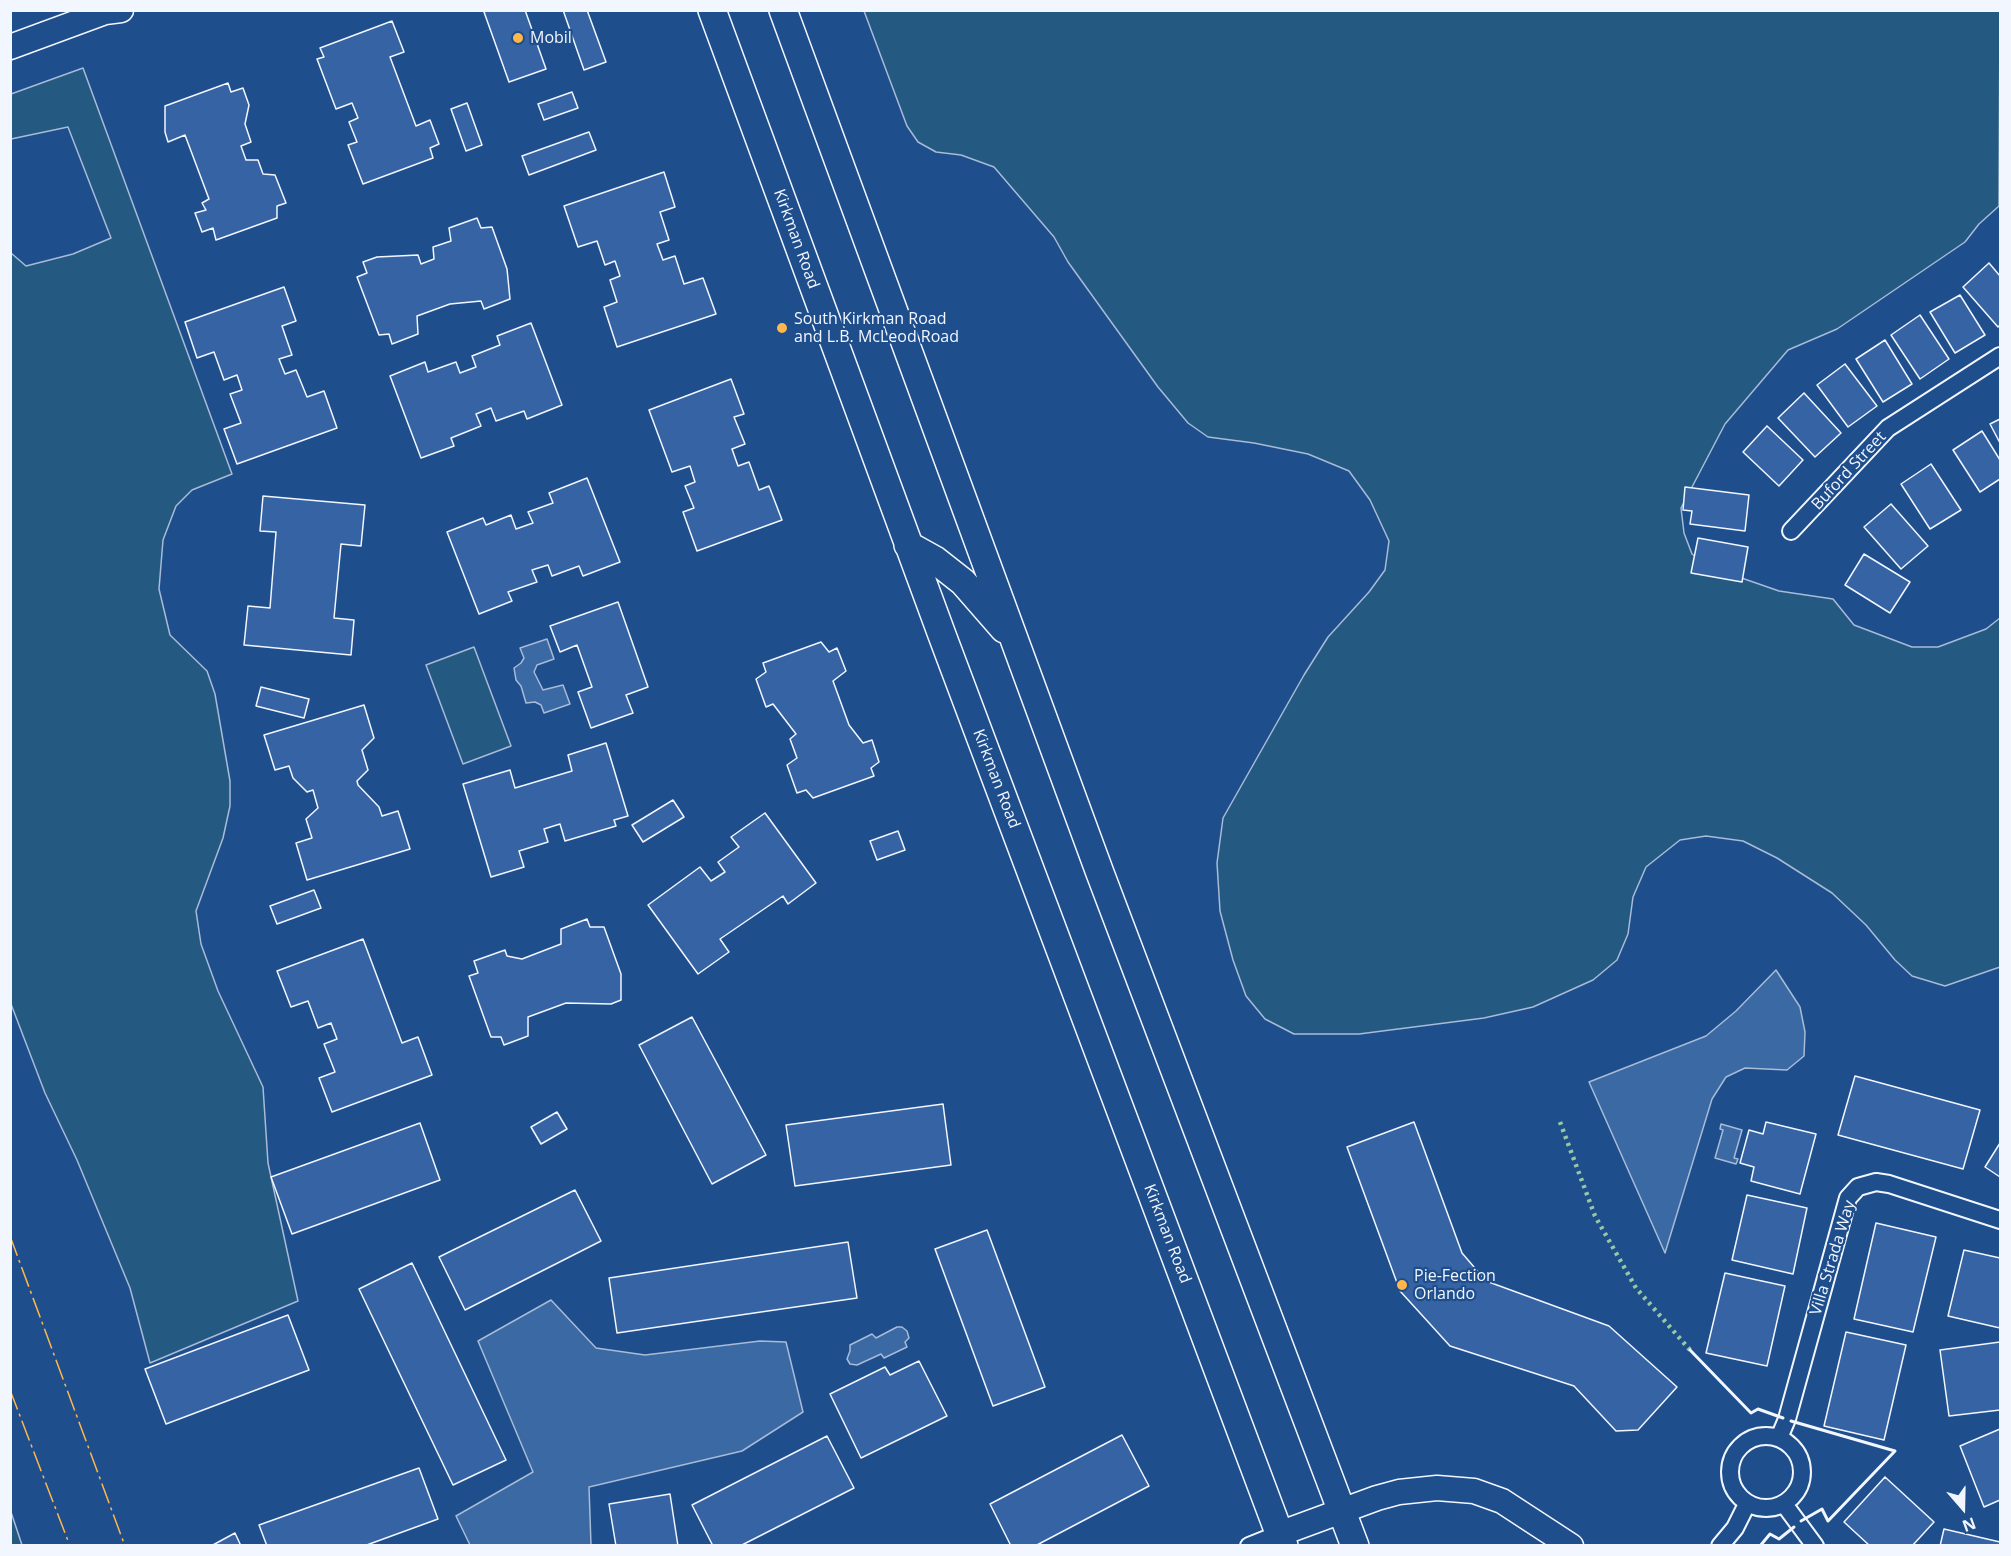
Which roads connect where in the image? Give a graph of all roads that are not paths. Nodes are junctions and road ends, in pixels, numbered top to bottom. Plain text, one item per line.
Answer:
1 (712, 10) edge
2 (783, 10) edge
3 (111, 11) edge
4 (10, 47) edge
5 (2001, 356) edge
6 (1791, 531) dead end
7 (908, 545) junction
8 (1015, 641) junction
9 (2001, 1220) edge
10 (1779, 1438) junction
11 (1747, 1504) junction
12 (1784, 1504) junction
13 (1341, 1511) junction
14 (1282, 1540) edge
15 (1248, 1545) edge
16 (1354, 1545) edge
17 (1572, 1545) edge
18 (1720, 1545) edge
19 (1815, 1545) edge

1 - 7 main road, Kirkman Road
2 - 8 main road
3 - 4 street
5 - 6 street, Buford Street
7 - 8 main road
7 - 14 main road, Kirkman Road
8 - 13 main road
9 - 10 street, Villa Strada Way
10 - 11 street
10 - 12 street
11 - 12 street
11 - 18 street
12 - 19 street
13 - 14 street
13 - 16 main road
13 - 17 street
14 - 15 street

